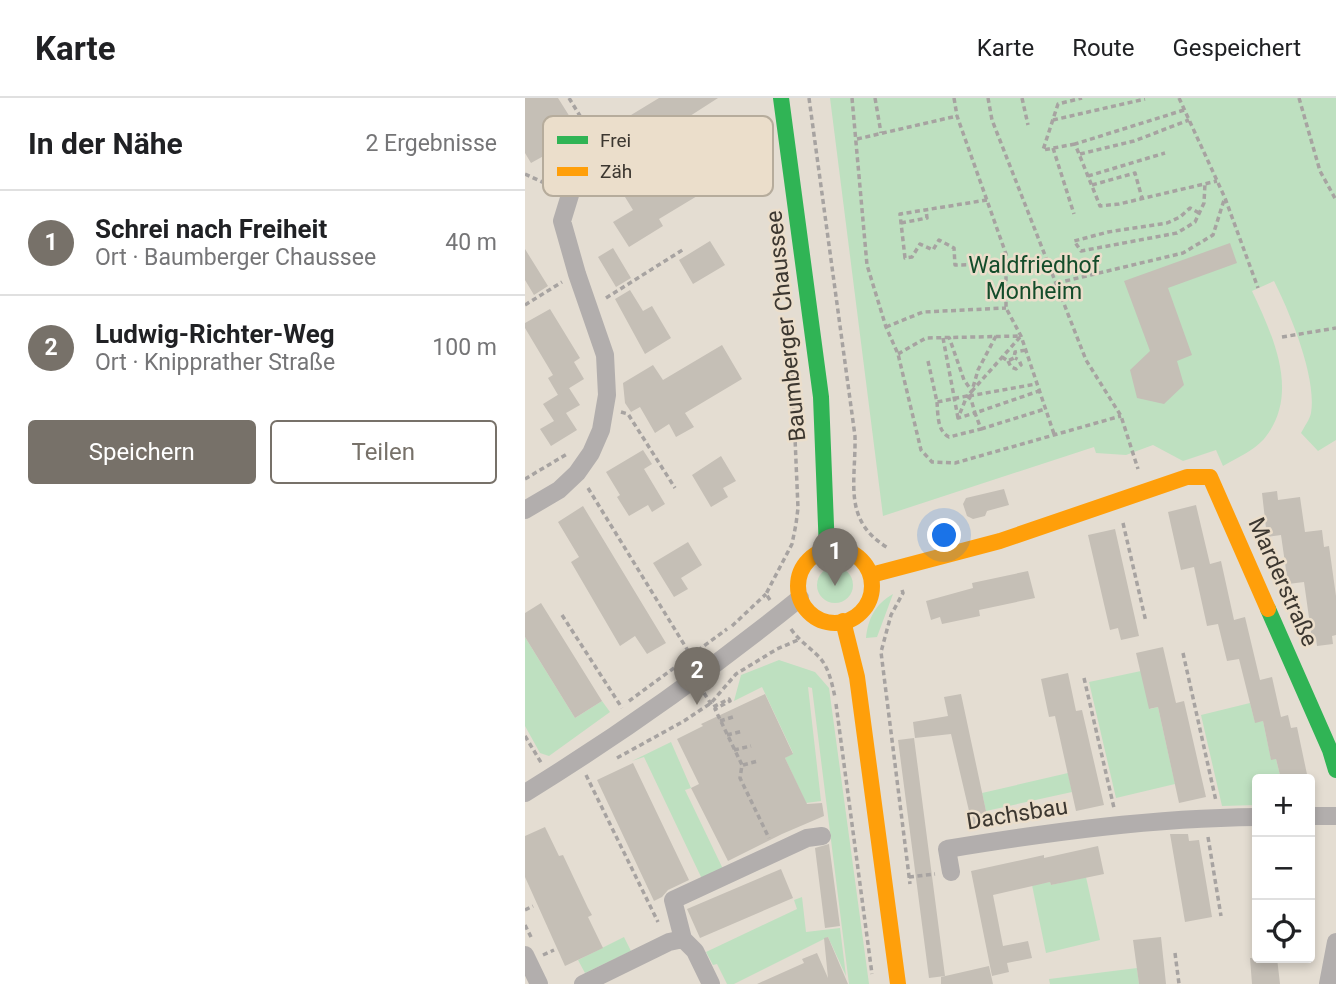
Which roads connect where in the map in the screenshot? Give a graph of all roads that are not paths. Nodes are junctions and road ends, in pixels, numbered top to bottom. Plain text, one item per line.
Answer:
1 (781, 98) edge
2 (570, 196) edge
3 (525, 510) edge
4 (827, 551) junction
5 (871, 575) junction
6 (800, 598) junction
7 (843, 621) junction
8 (1336, 770) edge
9 (525, 793) edge
10 (1315, 816) edge
11 (1336, 816) edge
12 (1252, 817) edge
13 (823, 836) dead end
14 (951, 872) road end
15 (675, 941) junction
16 (1336, 942) edge
17 (525, 955) edge
18 (539, 984) edge
19 (583, 984) edge
20 (711, 984) edge
21 (898, 984) edge
22 (1328, 984) edge

1 - 4 street, Baumberger Chaussee
2 - 3 street
4 - 5 street
4 - 6 street
5 - 7 street
5 - 8 street, Marderstraße
6 - 7 street
6 - 9 street
7 - 21 street
10 - 11 street
12 - 14 street, Dachsbau
13 - 15 street
15 - 19 street
15 - 20 street
16 - 22 street
17 - 18 street

